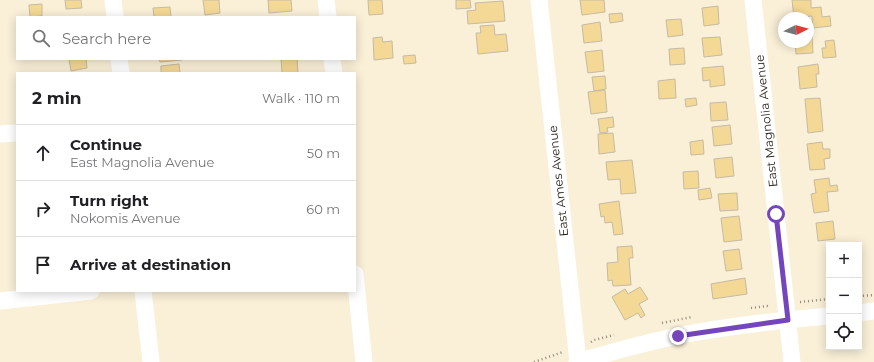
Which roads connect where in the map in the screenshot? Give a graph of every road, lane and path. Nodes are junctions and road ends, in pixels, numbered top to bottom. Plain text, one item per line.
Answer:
1 (113, 0) edge
2 (326, 0) edge
3 (539, 0) edge
4 (753, 0) edge
5 (115, 16) edge
6 (328, 16) edge
7 (119, 60) edge
8 (332, 60) edge
9 (121, 72) edge
10 (334, 72) edge
11 (16, 133) edge
12 (0, 134) edge
13 (356, 284) edge
14 (81, 292) edge
15 (144, 292) edge
16 (874, 294) edge
17 (862, 296) edge
18 (826, 299) edge
19 (0, 301) edge
20 (796, 305) dead end
21 (874, 311) edge
22 (862, 312) edge
23 (826, 316) edge
24 (788, 320) junction
25 (575, 360) edge
26 (151, 362) edge
27 (364, 362) edge
28 (534, 362) edge
29 (792, 362) edge

1 - 5 street
2 - 6 street
3 - 25 street, East Ames Avenue
4 - 24 street, East Magnolia Avenue
7 - 9 street
8 - 10 street
11 - 12 street
13 - 27 street
14 - 19 street
15 - 26 street
16 - 17 path
18 - 20 path
21 - 22 street
23 - 24 street
24 - 25 street
24 - 29 street, East Magnolia Avenue
25 - 28 path

